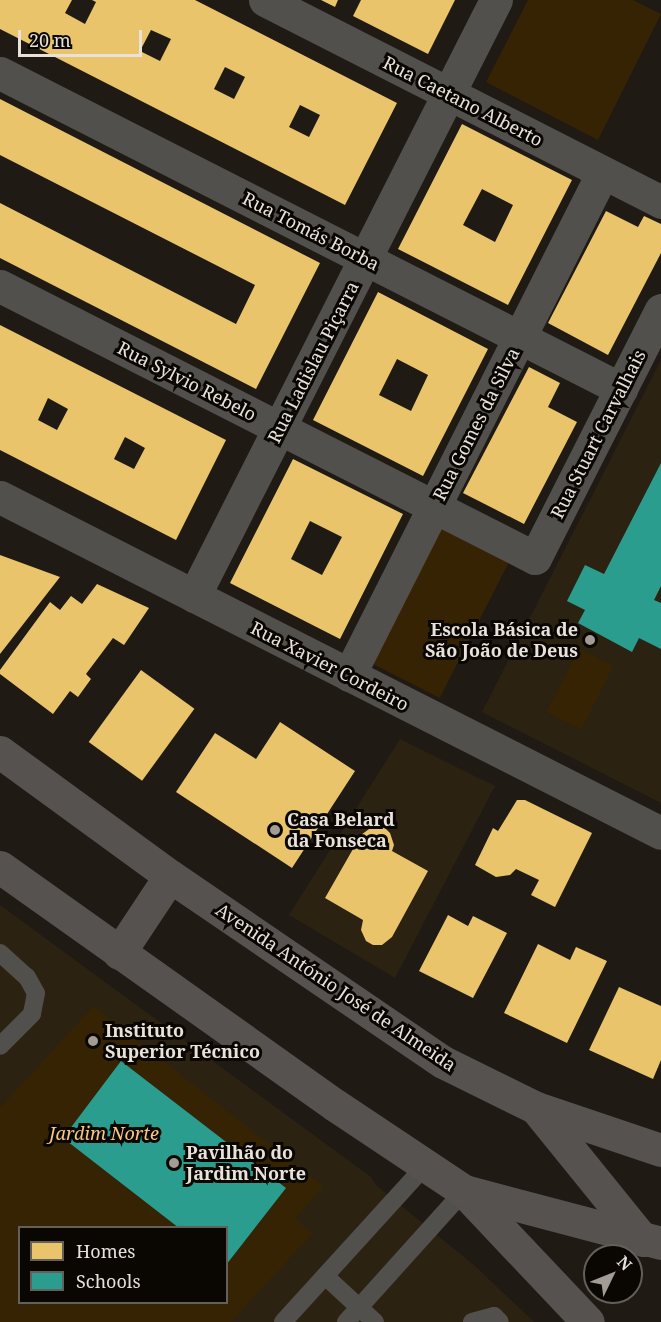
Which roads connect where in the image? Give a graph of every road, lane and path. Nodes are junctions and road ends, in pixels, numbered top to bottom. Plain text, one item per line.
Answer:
1 (265, 0) edge
2 (496, 0) edge
3 (0, 73) edge
4 (448, 93) junction
5 (603, 172) junction
6 (661, 202) edge
7 (365, 259) junction
8 (0, 286) edge
9 (661, 310) edge
10 (520, 338) junction
11 (621, 389) junction
12 (280, 428) junction
13 (0, 497) edge
14 (434, 506) junction
15 (535, 558) joint
16 (194, 596) junction
17 (349, 675) junction
18 (0, 752) edge
19 (661, 833) edge
20 (0, 867) edge
21 (170, 876) junction
22 (0, 953) edge
23 (119, 953) junction
24 (0, 1046) edge
25 (536, 1108) junction
26 (661, 1150) edge
27 (425, 1166) junction
28 (464, 1191) junction
29 (650, 1240) edge
30 (661, 1264) edge
31 (325, 1276) junction
32 (359, 1307) junction
33 (283, 1322) edge
34 (346, 1322) edge
35 (375, 1322) edge
36 (472, 1322) edge
37 (500, 1322) edge
38 (588, 1322) edge

1 - 4 street, Rua Caetano Alberto
2 - 4 street, Rua Ladislau Piçarra
3 - 7 street, Rua Tomás Borba
4 - 5 street, Rua Caetano Alberto
4 - 7 street, Rua Ladislau Piçarra
5 - 6 street, Rua Caetano Alberto
5 - 10 street, Rua Gomes da Silva
7 - 10 street, Rua Tomás Borba
7 - 12 street, Rua Ladislau Piçarra
8 - 12 street, Rua Sylvio Rebelo
9 - 11 street, Rua Stuart Carvalhais
10 - 11 street, Rua Tomás Borba
10 - 14 street, Rua Gomes da Silva
11 - 15 street, Rua Stuart Carvalhais
12 - 14 street, Rua Sylvio Rebelo
12 - 16 street, Rua Ladislau Piçarra
13 - 16 street, Rua Xavier Cordeiro
14 - 15 street, Rua Sylvio Rebelo
14 - 17 street, Rua Gomes da Silva
16 - 17 street, Rua Xavier Cordeiro
17 - 19 street, Rua Xavier Cordeiro
18 - 21 street, Avenida António José de Almeida
20 - 23 street
21 - 23 street
21 - 25 street, Avenida António José de Almeida
22 - 24 lane
23 - 27 street
25 - 26 street, Avenida António José de Almeida
25 - 29 street
27 - 28 street
27 - 31 lane
28 - 29 street
28 - 32 lane
28 - 38 street
29 - 30 street
31 - 32 lane
31 - 33 lane
32 - 34 lane
32 - 35 lane
36 - 37 lane

